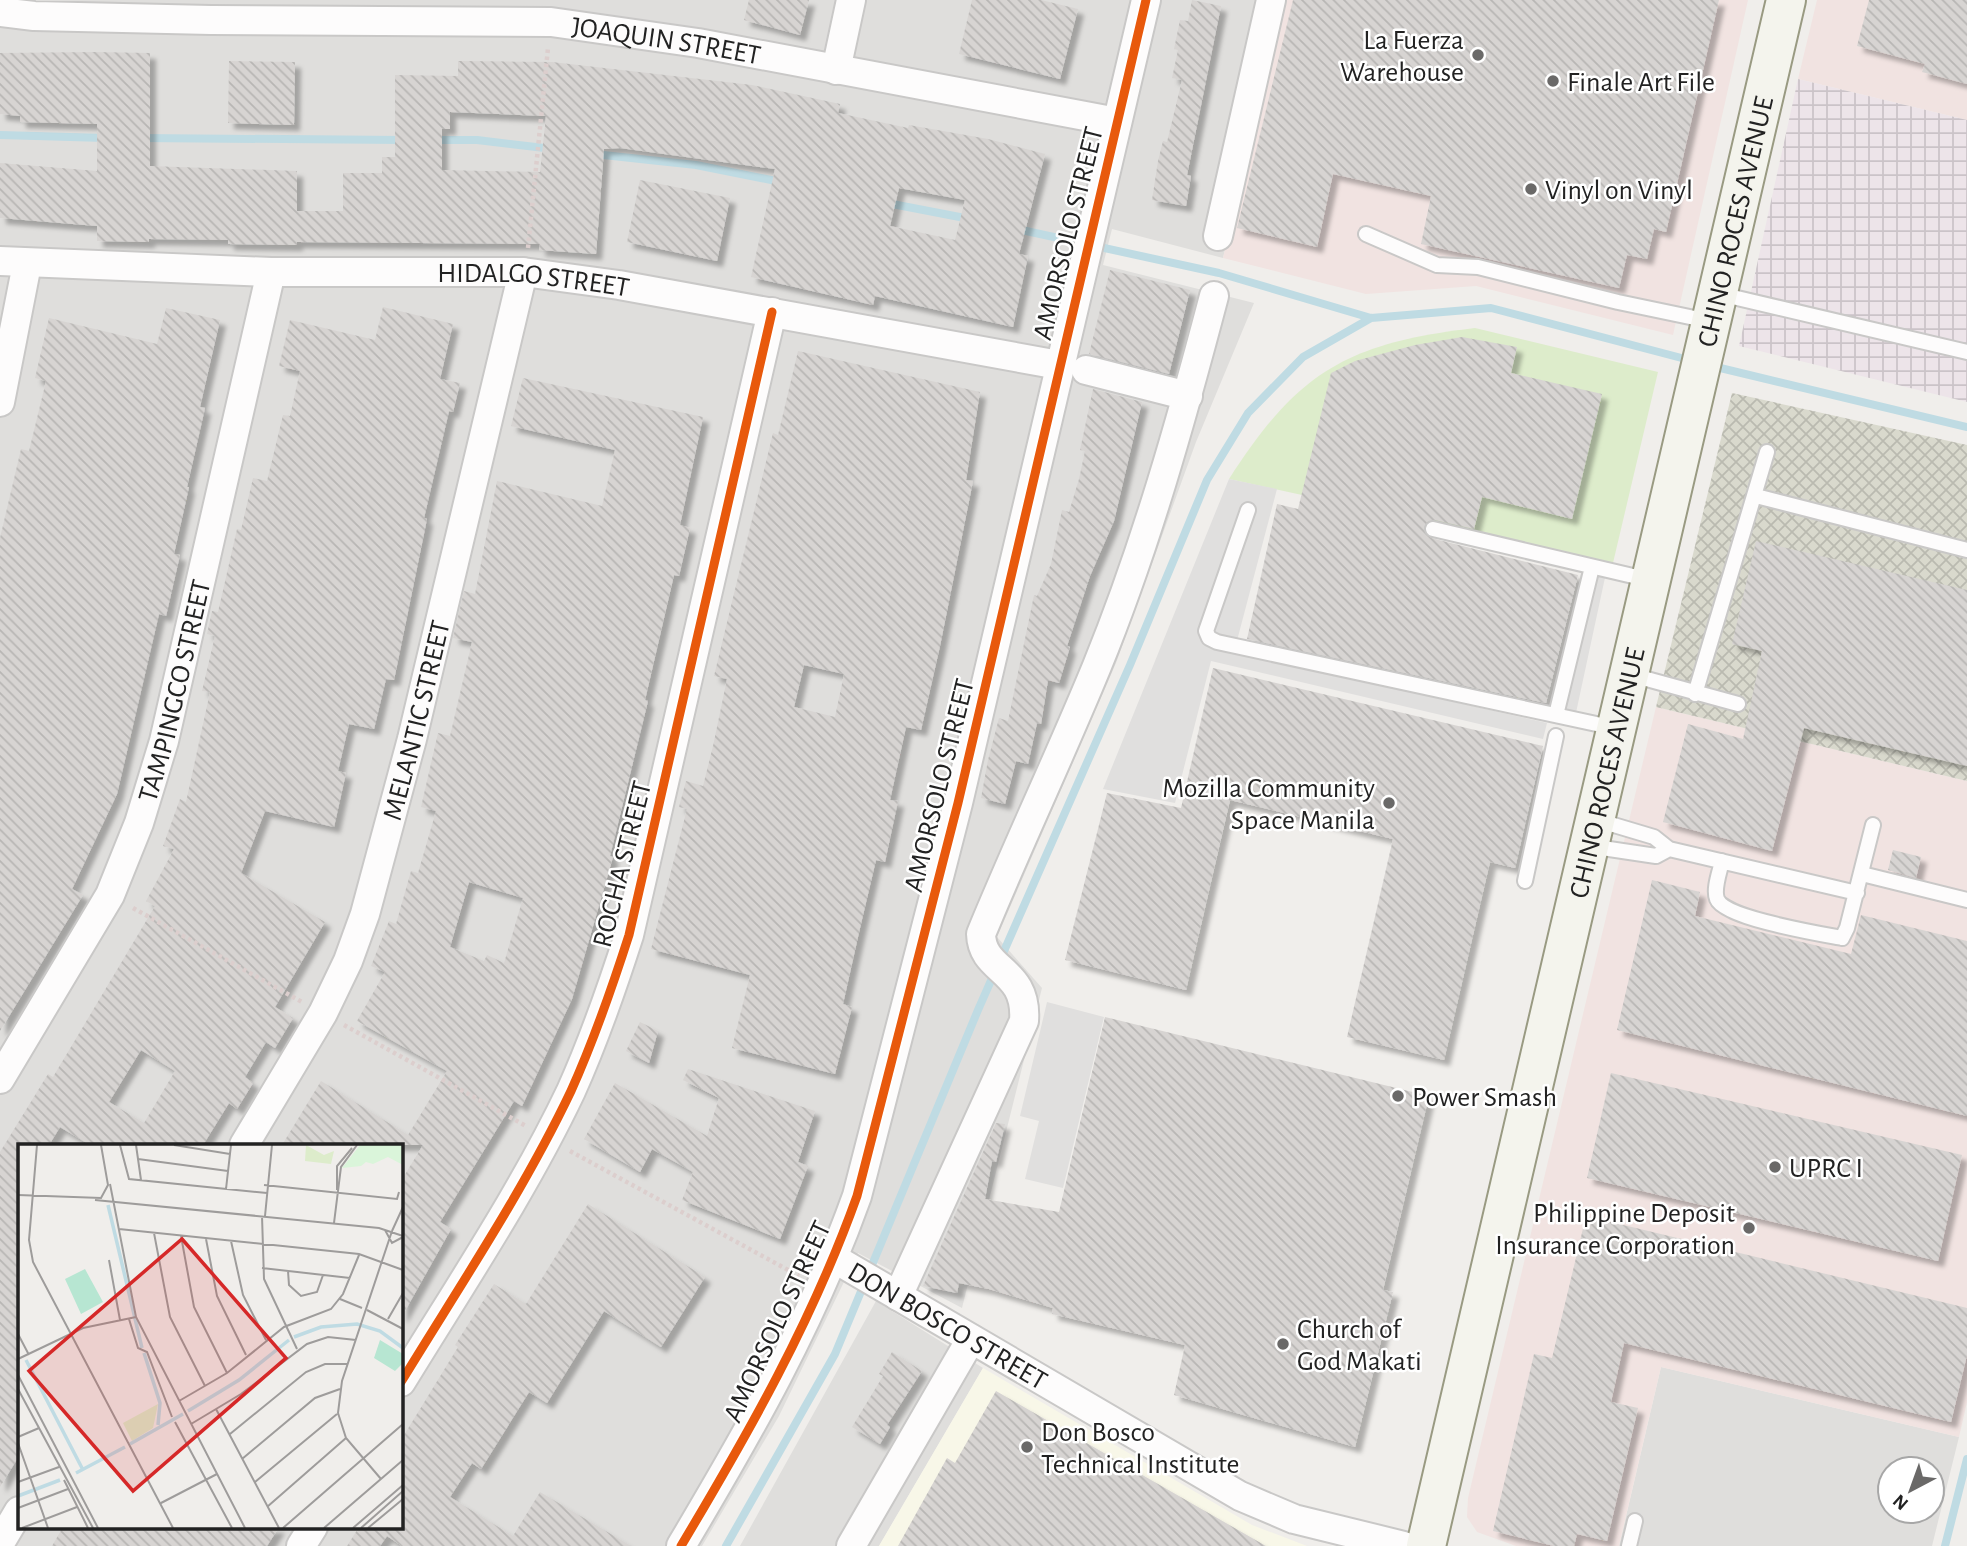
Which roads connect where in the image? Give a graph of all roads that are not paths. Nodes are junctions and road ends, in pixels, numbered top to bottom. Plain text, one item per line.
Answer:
1 (851, 0) edge
2 (1146, 0) edge
3 (1271, 0) edge
4 (1786, 0) edge
5 (0, 12) edge
6 (836, 70) junction
7 (1117, 122) junction
8 (1366, 234) dead end
9 (1218, 236) dead end
10 (13, 263) edge
11 (523, 271) junction
12 (271, 272) junction
13 (1214, 296) dead end
14 (1716, 307) junction
15 (772, 312) junction
16 (1967, 352) edge
17 (1059, 365) junction
18 (1086, 370) dead end
19 (1188, 396) junction
20 (0, 402) edge
21 (1766, 453) dead end
22 (1756, 496) junction
23 (1248, 510) dead end
24 (1433, 529) dead end
25 (1967, 550) edge
26 (1592, 567) junction
27 (1652, 581) junction
28 (1630, 675) junction
29 (1695, 694) junction
30 (1738, 704) dead end
31 (1556, 715) junction
32 (1618, 729) junction
33 (1556, 736) dead end
34 (1874, 825) dead end
35 (1591, 832) junction
36 (1669, 849) junction
37 (1723, 861) junction
38 (1862, 874) junction
39 (1525, 881) dead end
40 (1857, 892) junction
41 (1967, 900) edge
42 (0, 1079) edge
43 (245, 1144) edge
44 (835, 1259) junction
45 (898, 1296) junction
46 (971, 1339) junction
47 (402, 1380) edge
48 (18, 1513) edge
49 (1635, 1521) dead end
50 (312, 1528) edge
51 (0, 1543) edge
52 (301, 1546) edge
53 (681, 1546) edge
54 (851, 1546) edge
55 (1404, 1546) edge
56 (1426, 1546) edge
57 (1629, 1546) edge

1 - 6 street
2 - 7 street, AMORSOLO STREET
3 - 9 street
4 - 14 main road, CHINO ROCES AVENUE
5 - 6 street, JOAQUIN STREET
6 - 7 street, JOAQUIN STREET
7 - 17 street, AMORSOLO STREET
8 - 14 lane
10 - 12 street, HIDALGO STREET
10 - 20 street
11 - 12 street, HIDALGO STREET
11 - 15 street, HIDALGO STREET
11 - 43 street, MELANTIC STREET
12 - 42 street, TAMPINGCO STREET
13 - 19 street
14 - 16 lane
14 - 27 main road, CHINO ROCES AVENUE
15 - 17 street, HIDALGO STREET
15 - 47 street, ROCHA STREET
17 - 44 street, AMORSOLO STREET
18 - 19 street
19 - 45 street
21 - 22 lane
22 - 25 lane
22 - 29 lane
23 - 31 lane
24 - 26 lane
26 - 27 lane
26 - 31 lane
27 - 28 main road, CHINO ROCES AVENUE
28 - 29 lane
28 - 32 main road, CHINO ROCES AVENUE
29 - 30 lane
31 - 32 lane
32 - 35 main road, CHINO ROCES AVENUE
33 - 39 lane
34 - 38 lane
35 - 36 lane
35 - 36 lane
35 - 56 main road, CHINO ROCES AVENUE
36 - 37 lane
37 - 40 lane
37 - 40 lane
38 - 40 lane
38 - 41 lane
44 - 45 street, DON BOSCO STREET
44 - 53 street, AMORSOLO STREET
45 - 46 street, DON BOSCO STREET
46 - 54 street
46 - 55 street, DON BOSCO STREET
48 - 51 street
49 - 57 lane
50 - 52 street

